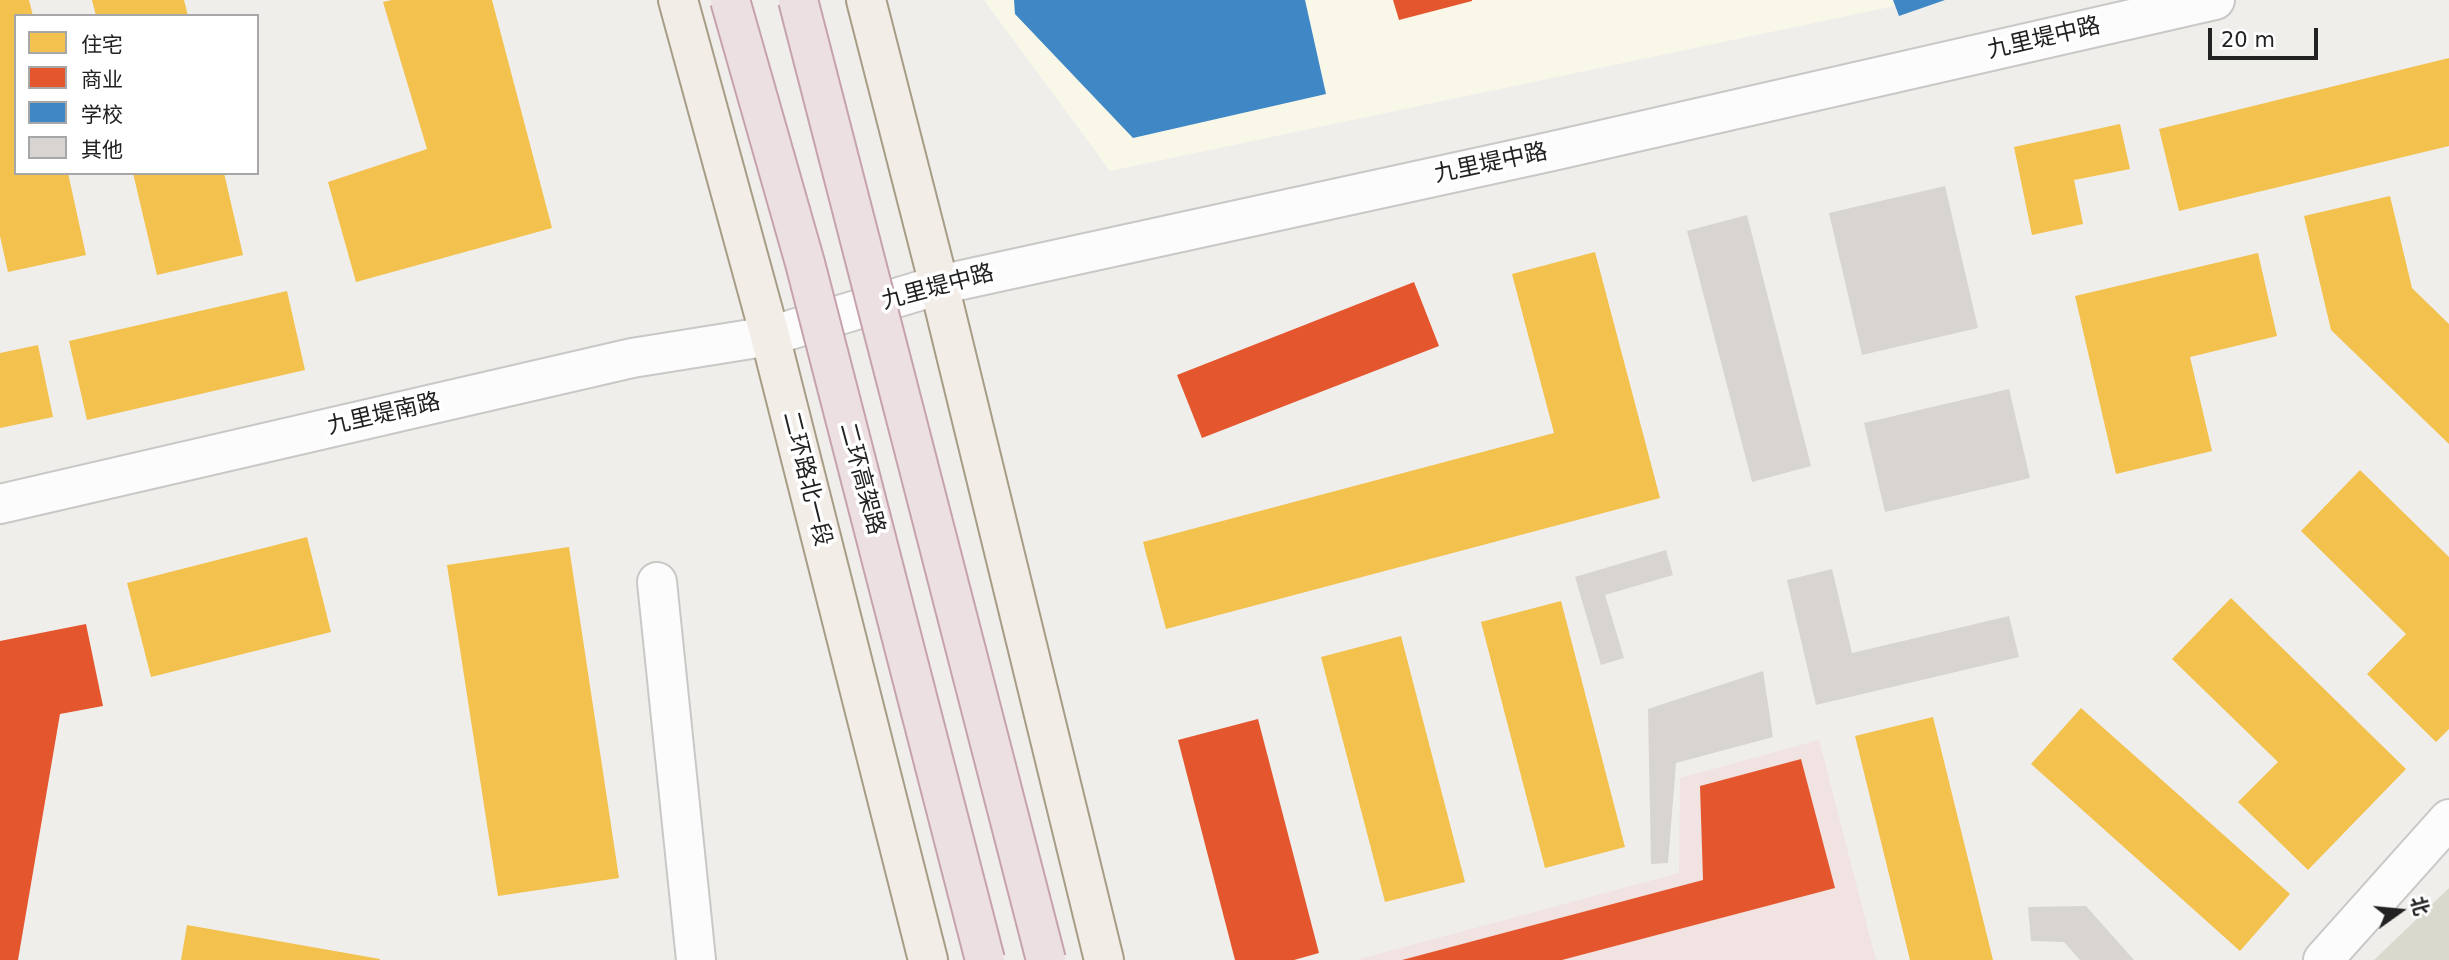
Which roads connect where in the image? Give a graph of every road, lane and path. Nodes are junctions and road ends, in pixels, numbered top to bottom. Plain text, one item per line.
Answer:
1 (678, 0) edge
2 (730, 0) edge
3 (798, 0) edge
4 (866, 0) edge
5 (2215, 0) edge
6 (939, 285) junction
7 (770, 336) junction
8 (0, 504) edge
9 (657, 582) dead end
10 (2449, 819) edge
11 (696, 960) edge
12 (928, 960) edge
13 (985, 960) edge
14 (1046, 960) edge
15 (1104, 960) edge
16 (2323, 960) edge

1 - 7 main road, 二环路北一段
2 - 13 highway, 二环高架路, bridge
3 - 14 highway, bridge
4 - 6 main road
5 - 6 street, 九里堤中路
6 - 7 street, 九里堤中路
6 - 15 main road
7 - 8 street, 九里堤南路
7 - 12 main road, 二环路北一段
9 - 11 street
10 - 16 street

